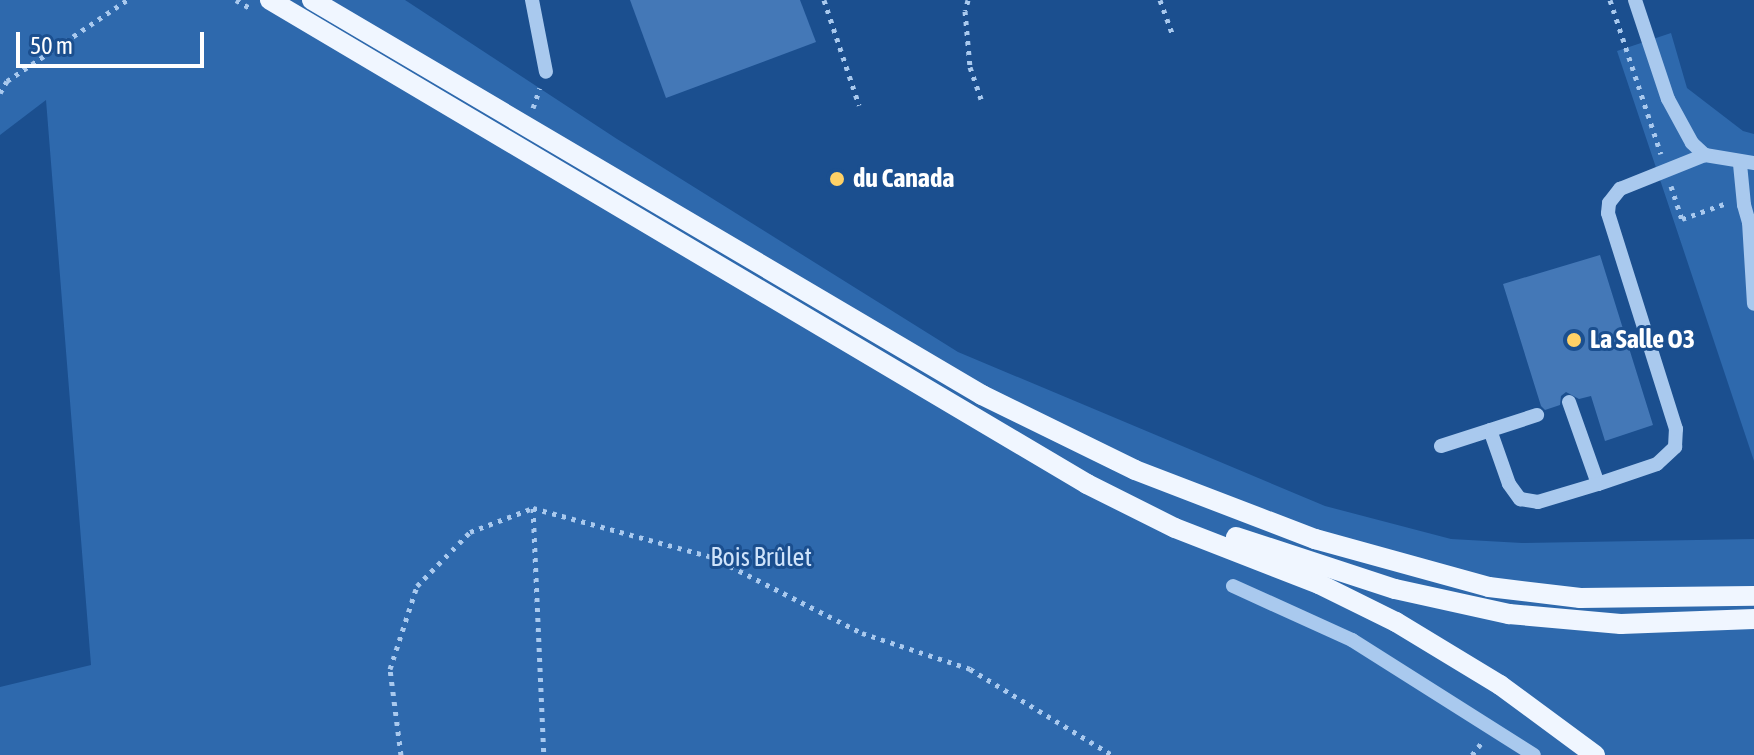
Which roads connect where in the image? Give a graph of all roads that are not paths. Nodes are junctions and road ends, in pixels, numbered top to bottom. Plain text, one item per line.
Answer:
1 (270, 0) edge
2 (312, 0) edge
3 (532, 0) edge
4 (1635, 0) edge
5 (546, 72) dead end
6 (1705, 155) junction
7 (1747, 164) edge
8 (1751, 222) edge
9 (1754, 304) edge
10 (1569, 402) dead end
11 (1537, 415) dead end
12 (1490, 430) junction
13 (1005, 436) junction
14 (1441, 446) dead end
15 (1598, 484) junction
16 (1233, 586) dead end
17 (1754, 596) edge
18 (1754, 619) edge
19 (1534, 755) edge
20 (1595, 755) edge

1 - 13 main road
2 - 17 main road
3 - 5 street
4 - 6 street
6 - 7 street
6 - 15 street
7 - 8 street
8 - 9 street
10 - 15 street
11 - 12 street
12 - 14 street
12 - 15 street
13 - 18 main road
13 - 20 main road
16 - 19 street

